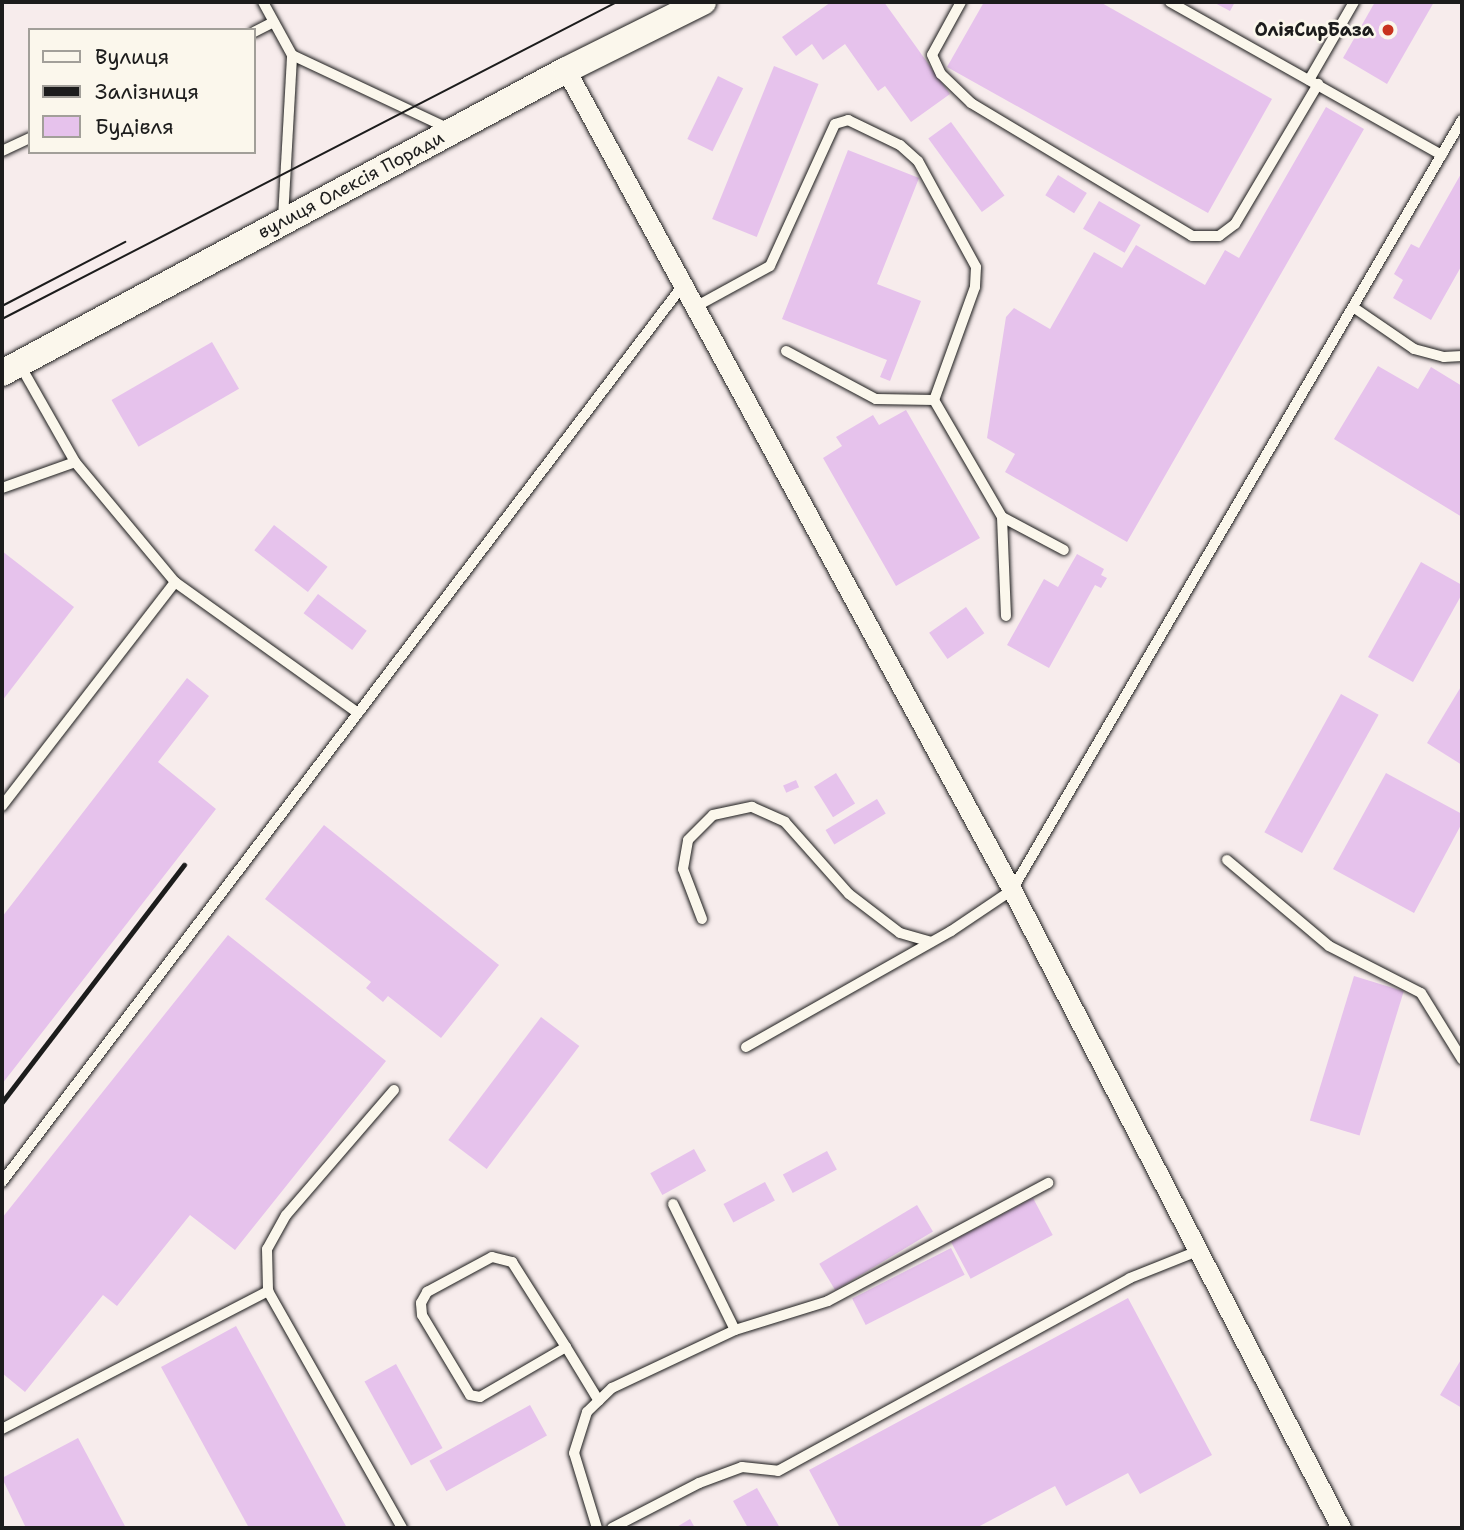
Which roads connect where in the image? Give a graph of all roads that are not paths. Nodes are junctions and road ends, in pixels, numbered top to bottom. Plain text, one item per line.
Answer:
1 (263, 2) edge
2 (703, 2) edge
3 (961, 2) edge
4 (1170, 2) edge
5 (1353, 2) edge
6 (274, 22) junction
7 (256, 31) edge
8 (292, 55) junction
9 (566, 69) junction
10 (1313, 82) junction
11 (1462, 120) edge
12 (454, 131) junction
13 (28, 139) edge
14 (2, 151) edge
15 (1441, 155) junction
16 (283, 220) junction
17 (684, 284) junction
18 (697, 306) junction
19 (1353, 307) junction
20 (786, 351) dead end
21 (1462, 356) edge
22 (11, 368) edge
23 (934, 400) junction
24 (75, 462) junction
25 (2, 488) edge
26 (1002, 517) junction
27 (1064, 550) dead end
28 (175, 582) junction
29 (1006, 616) dead end
30 (358, 713) junction
31 (2, 806) edge
32 (1227, 860) dead end
33 (1012, 890) junction
34 (702, 919) dead end
35 (931, 942) junction
36 (746, 1047) dead end
37 (1462, 1059) edge
38 (394, 1090) dead end
39 (2, 1182) edge
40 (1048, 1183) dead end
41 (673, 1204) dead end
42 (1198, 1251) junction
43 (268, 1291) junction
44 (735, 1331) junction
45 (566, 1348) junction
46 (599, 1401) junction
47 (2, 1429) edge
48 (402, 1528) edge
49 (597, 1528) edge
50 (612, 1528) edge
51 (1341, 1528) edge

1 - 6 lane
2 - 9 main road, вулиця Олексія Поради
3 - 10 lane
4 - 10 lane
5 - 10 lane
6 - 7 lane
6 - 8 lane
8 - 12 lane
8 - 16 lane
9 - 12 main road, вулиця Олексія Поради
9 - 17 street
10 - 15 lane
11 - 15 lane
12 - 16 main road, вулиця Олексія Поради
13 - 14 lane
15 - 19 lane
16 - 22 main road, вулиця Олексія Поради
17 - 18 street
17 - 30 lane
18 - 23 lane
18 - 33 street
19 - 21 lane
19 - 33 lane
20 - 23 lane
22 - 24 lane
23 - 26 lane
24 - 25 lane
24 - 28 lane
26 - 27 lane
26 - 29 lane
28 - 30 lane
28 - 31 lane
30 - 39 lane
32 - 37 lane
33 - 35 lane
33 - 42 street
34 - 35 lane
35 - 36 lane
38 - 43 lane
40 - 44 lane
41 - 44 lane
42 - 50 lane
42 - 51 street
43 - 47 lane
43 - 48 lane
44 - 46 lane
45 - 45 lane
45 - 46 lane
46 - 49 lane

